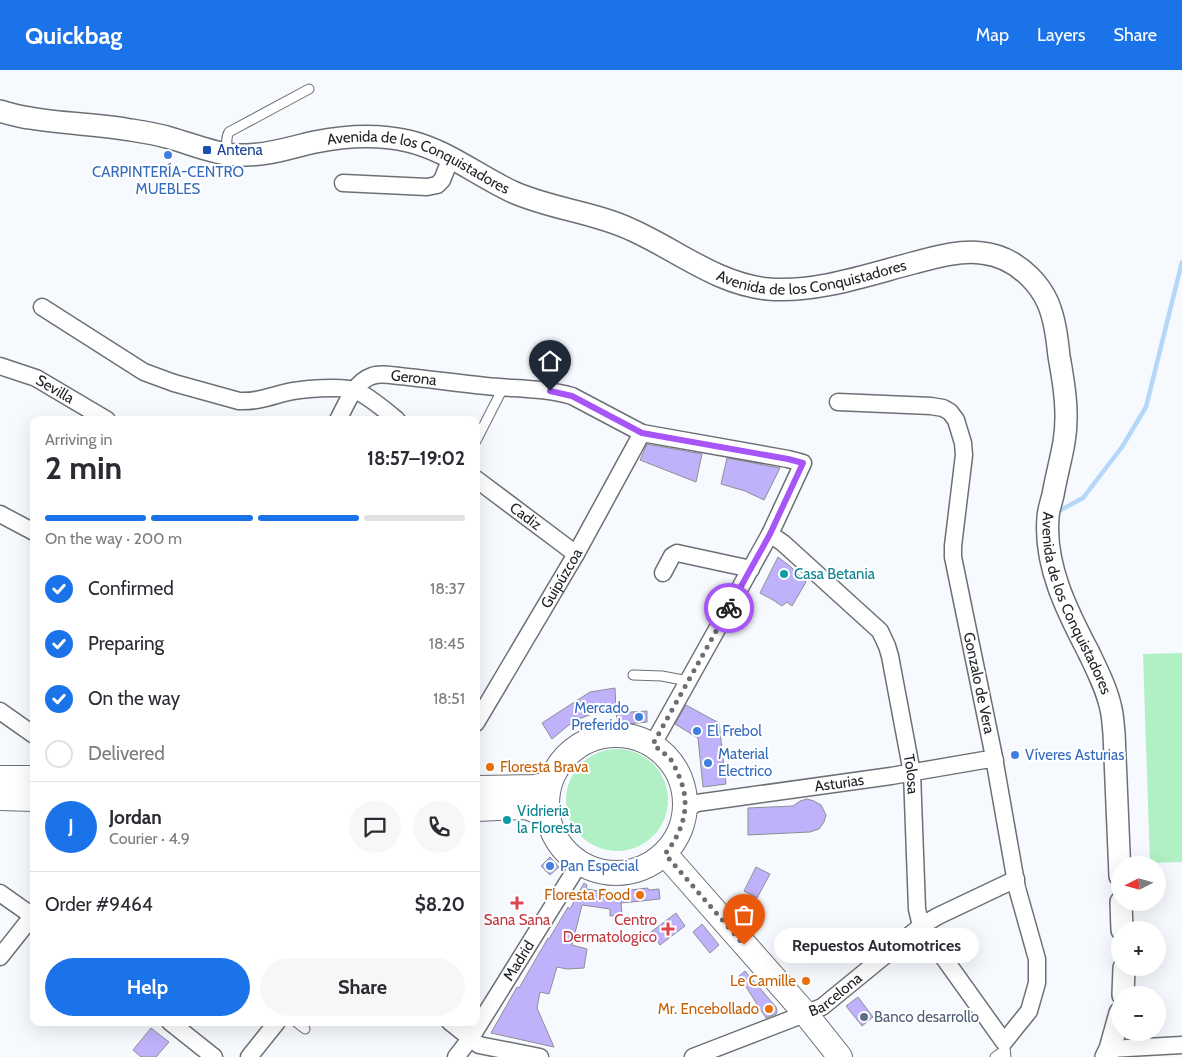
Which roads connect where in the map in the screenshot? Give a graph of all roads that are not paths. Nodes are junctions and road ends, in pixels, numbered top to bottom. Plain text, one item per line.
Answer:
1 (309, 89) dead end
2 (0, 111) edge
3 (228, 155) junction
4 (451, 158) junction
5 (343, 183) dead end
6 (42, 307) dead end
7 (0, 366) edge
8 (503, 388) junction
9 (354, 390) junction
10 (838, 402) dead end
11 (100, 416) edge
12 (340, 416) edge
13 (393, 416) edge
14 (480, 433) edge
15 (642, 433) junction
16 (480, 482) edge
17 (0, 514) edge
18 (30, 530) edge
19 (770, 534) junction
20 (576, 554) junction
21 (751, 569) junction
22 (663, 573) dead end
23 (633, 675) dead end
24 (688, 682) junction
25 (483, 696) edge
26 (0, 711) edge
27 (30, 732) edge
28 (653, 744) junction
29 (995, 760) junction
30 (912, 773) junction
31 (0, 778) edge
32 (30, 778) edge
33 (549, 784) junction
34 (480, 788) edge
35 (0, 798) edge
36 (30, 799) edge
37 (686, 808) junction
38 (480, 809) edge
39 (548, 816) junction
40 (665, 854) junction
41 (1119, 856) edge
42 (580, 864) junction
43 (1016, 880) junction
44 (0, 893) edge
45 (30, 913) edge
46 (30, 919) edge
47 (921, 926) junction
48 (0, 956) edge
49 (805, 1013) junction
50 (480, 1022) edge
51 (175, 1026) edge
52 (274, 1026) edge
53 (301, 1026) edge
54 (455, 1026) edge
55 (478, 1026) edge
56 (305, 1029) dead end
57 (470, 1038) junction
58 (1112, 1041) edge
59 (1182, 1045) edge
60 (1005, 1049) edge
61 (1108, 1053) edge
62 (214, 1057) edge
63 (249, 1057) edge
64 (456, 1057) edge
65 (540, 1057) edge
66 (693, 1057) edge
67 (840, 1057) edge
68 (995, 1057) edge

1 - 3 lane
2 - 3 street, Avenida de los Conquistadores
3 - 4 street, Avenida de los Conquistadores
4 - 5 street
4 - 41 street, Avenida de los Conquistadores
6 - 9 street
7 - 11 street, Sevilla
8 - 9 street, Gerona
8 - 14 lane
8 - 15 street, Gerona
9 - 12 street
9 - 13 street
10 - 29 street, Gonzalo de Vera
15 - 19 street, Gerona
15 - 20 street, Guipúzcoa
16 - 20 street, Cadiz
17 - 18 street
19 - 21 street
19 - 30 street, Tolosa
20 - 25 street, Guipúzcoa
21 - 22 street
21 - 24 street
23 - 24 lane
24 - 28 street
26 - 27 street
28 - 33 main road
28 - 37 main road
29 - 30 street, Asturias
29 - 43 street, Gonzalo de Vera
30 - 37 street, Asturias
30 - 47 street, Tolosa
31 - 32 main road
33 - 34 main road
33 - 39 main road
35 - 36 main road
37 - 40 main road
38 - 39 main road
39 - 42 main road
40 - 42 main road
40 - 49 main road
42 - 50 street, Madrid
43 - 47 street, Barcelona
43 - 60 street, Gonzalo de Vera
44 - 45 street
46 - 48 street
47 - 49 street, Barcelona
47 - 60 street, Tolosa
49 - 66 street, Barcelona
49 - 67 main road
51 - 62 street
52 - 63 street
53 - 56 lane
54 - 57 street
55 - 57 street, Madrid
57 - 64 street, Madrid
57 - 65 street
58 - 61 street
59 - 61 street
60 - 68 lane

